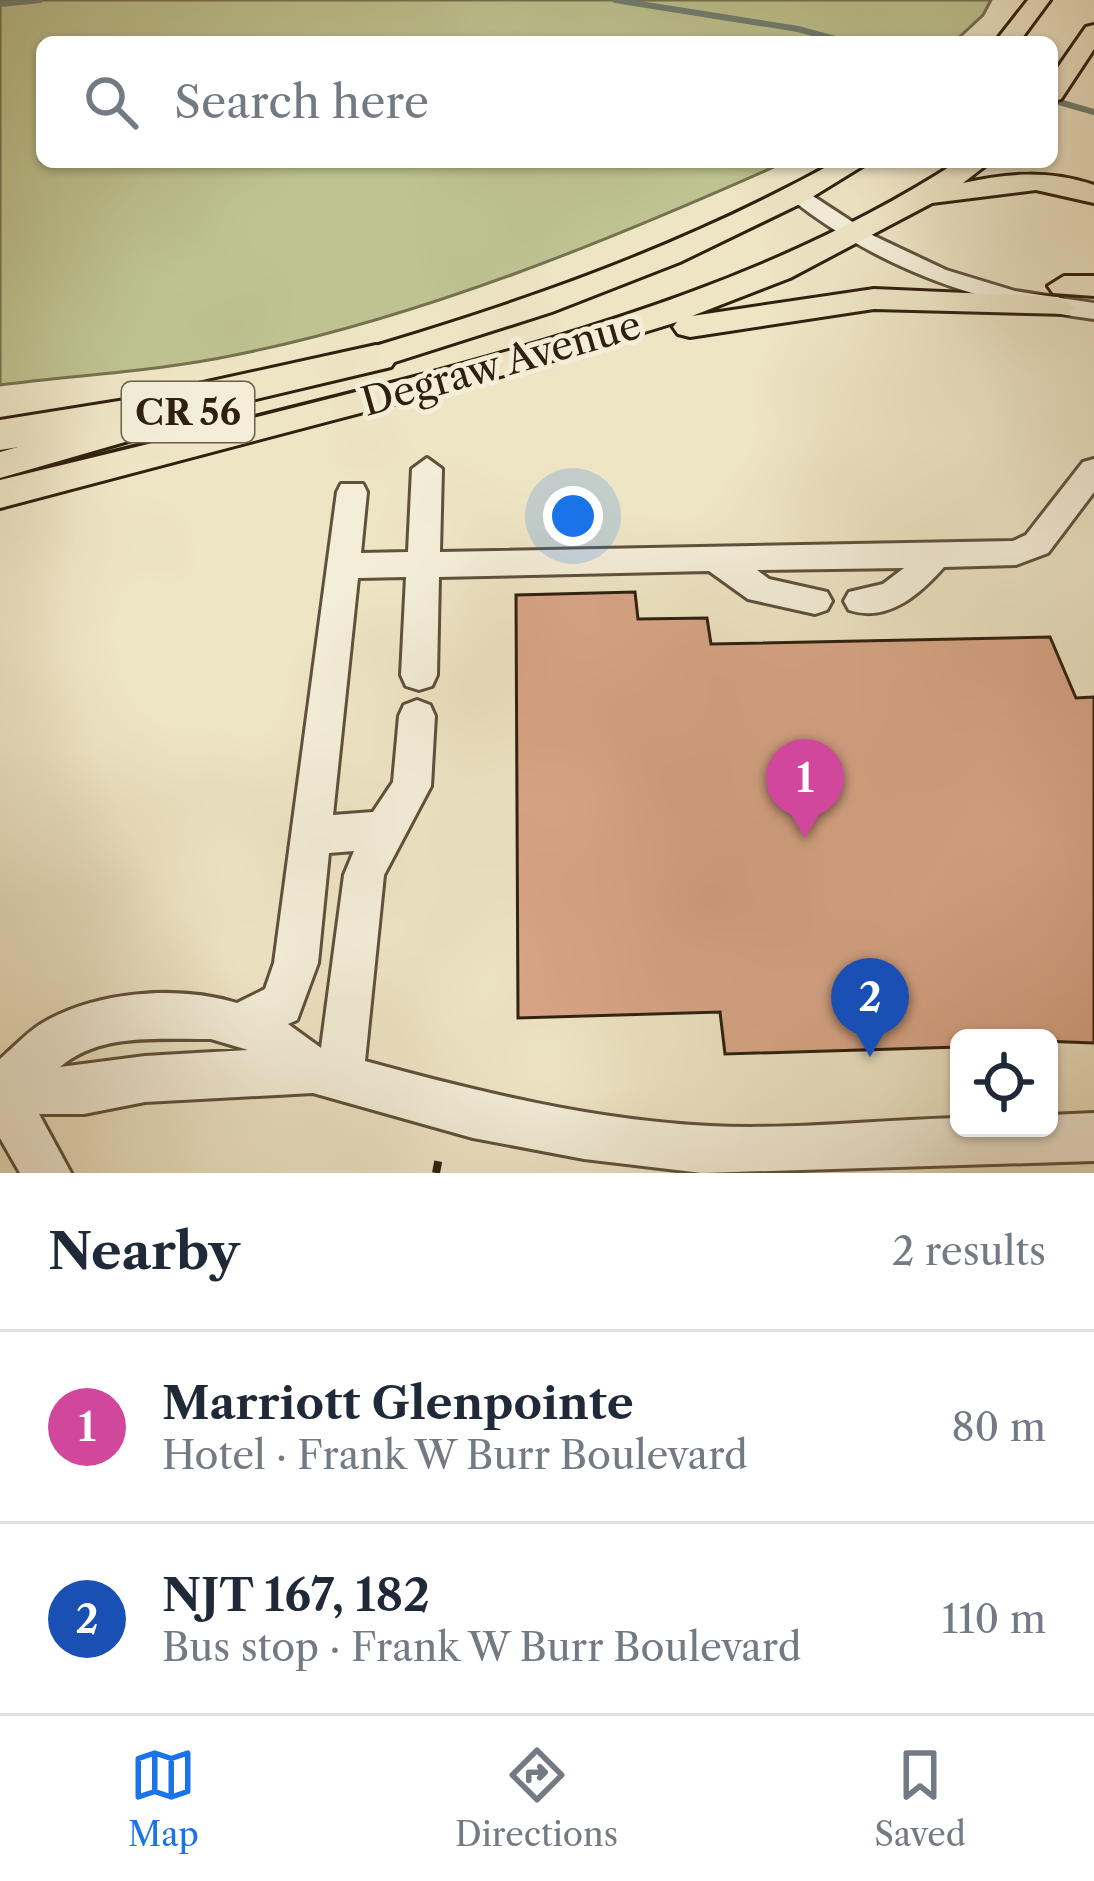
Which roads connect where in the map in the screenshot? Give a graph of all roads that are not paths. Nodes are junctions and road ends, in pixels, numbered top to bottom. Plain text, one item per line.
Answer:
1 (1039, 0) edge
2 (1094, 32) edge
3 (1012, 36) edge
4 (1058, 87) edge
5 (1058, 162) edge
6 (844, 168) edge
7 (967, 168) edge
8 (1094, 177) edge
9 (799, 194) junction
10 (1094, 194) edge
11 (907, 207) junction
12 (867, 230) junction
13 (1078, 292) edge
14 (1094, 311) edge
15 (558, 350) junction
16 (376, 358) junction
17 (0, 435) edge
18 (143, 462) junction
19 (0, 465) edge
20 (427, 470) dead end
21 (1094, 470) edge
22 (352, 492) dead end
23 (0, 494) edge
24 (0, 516) edge
25 (936, 554) junction
26 (713, 557) junction
27 (420, 563) junction
28 (343, 566) junction
29 (815, 601) dead end
30 (861, 601) dead end
31 (384, 830) junction
32 (311, 836) junction
33 (240, 1025) junction
34 (327, 1072) junction
35 (0, 1091) edge
36 (1094, 1137) edge
37 (902, 1158) edge
38 (47, 1173) edge

1 - 3 main road
2 - 4 main road
5 - 8 main road
6 - 9 main road, Degraw Avenue / CR 56
7 - 11 main road, Degraw Avenue / CR 56
9 - 12 street
9 - 16 main road, Degraw Avenue / CR 56
10 - 11 main road
11 - 12 main road, Degraw Avenue / CR 56
12 - 13 street
12 - 15 main road, Degraw Avenue / CR 56
13 - 14 street
13 - 15 main road
15 - 18 main road, Degraw Avenue / CR 56
16 - 17 highway
16 - 19 main road, Degraw Avenue / CR 56
18 - 23 main road, Degraw Avenue / CR 56
18 - 24 main road
20 - 27 street
21 - 25 street
22 - 28 street
25 - 26 street
25 - 30 street
26 - 27 street
26 - 29 street
27 - 28 street
27 - 31 street
28 - 32 street
31 - 32 street
31 - 34 street
32 - 33 street
33 - 34 street
33 - 35 street
34 - 35 street
34 - 37 street
35 - 38 street
36 - 37 street

